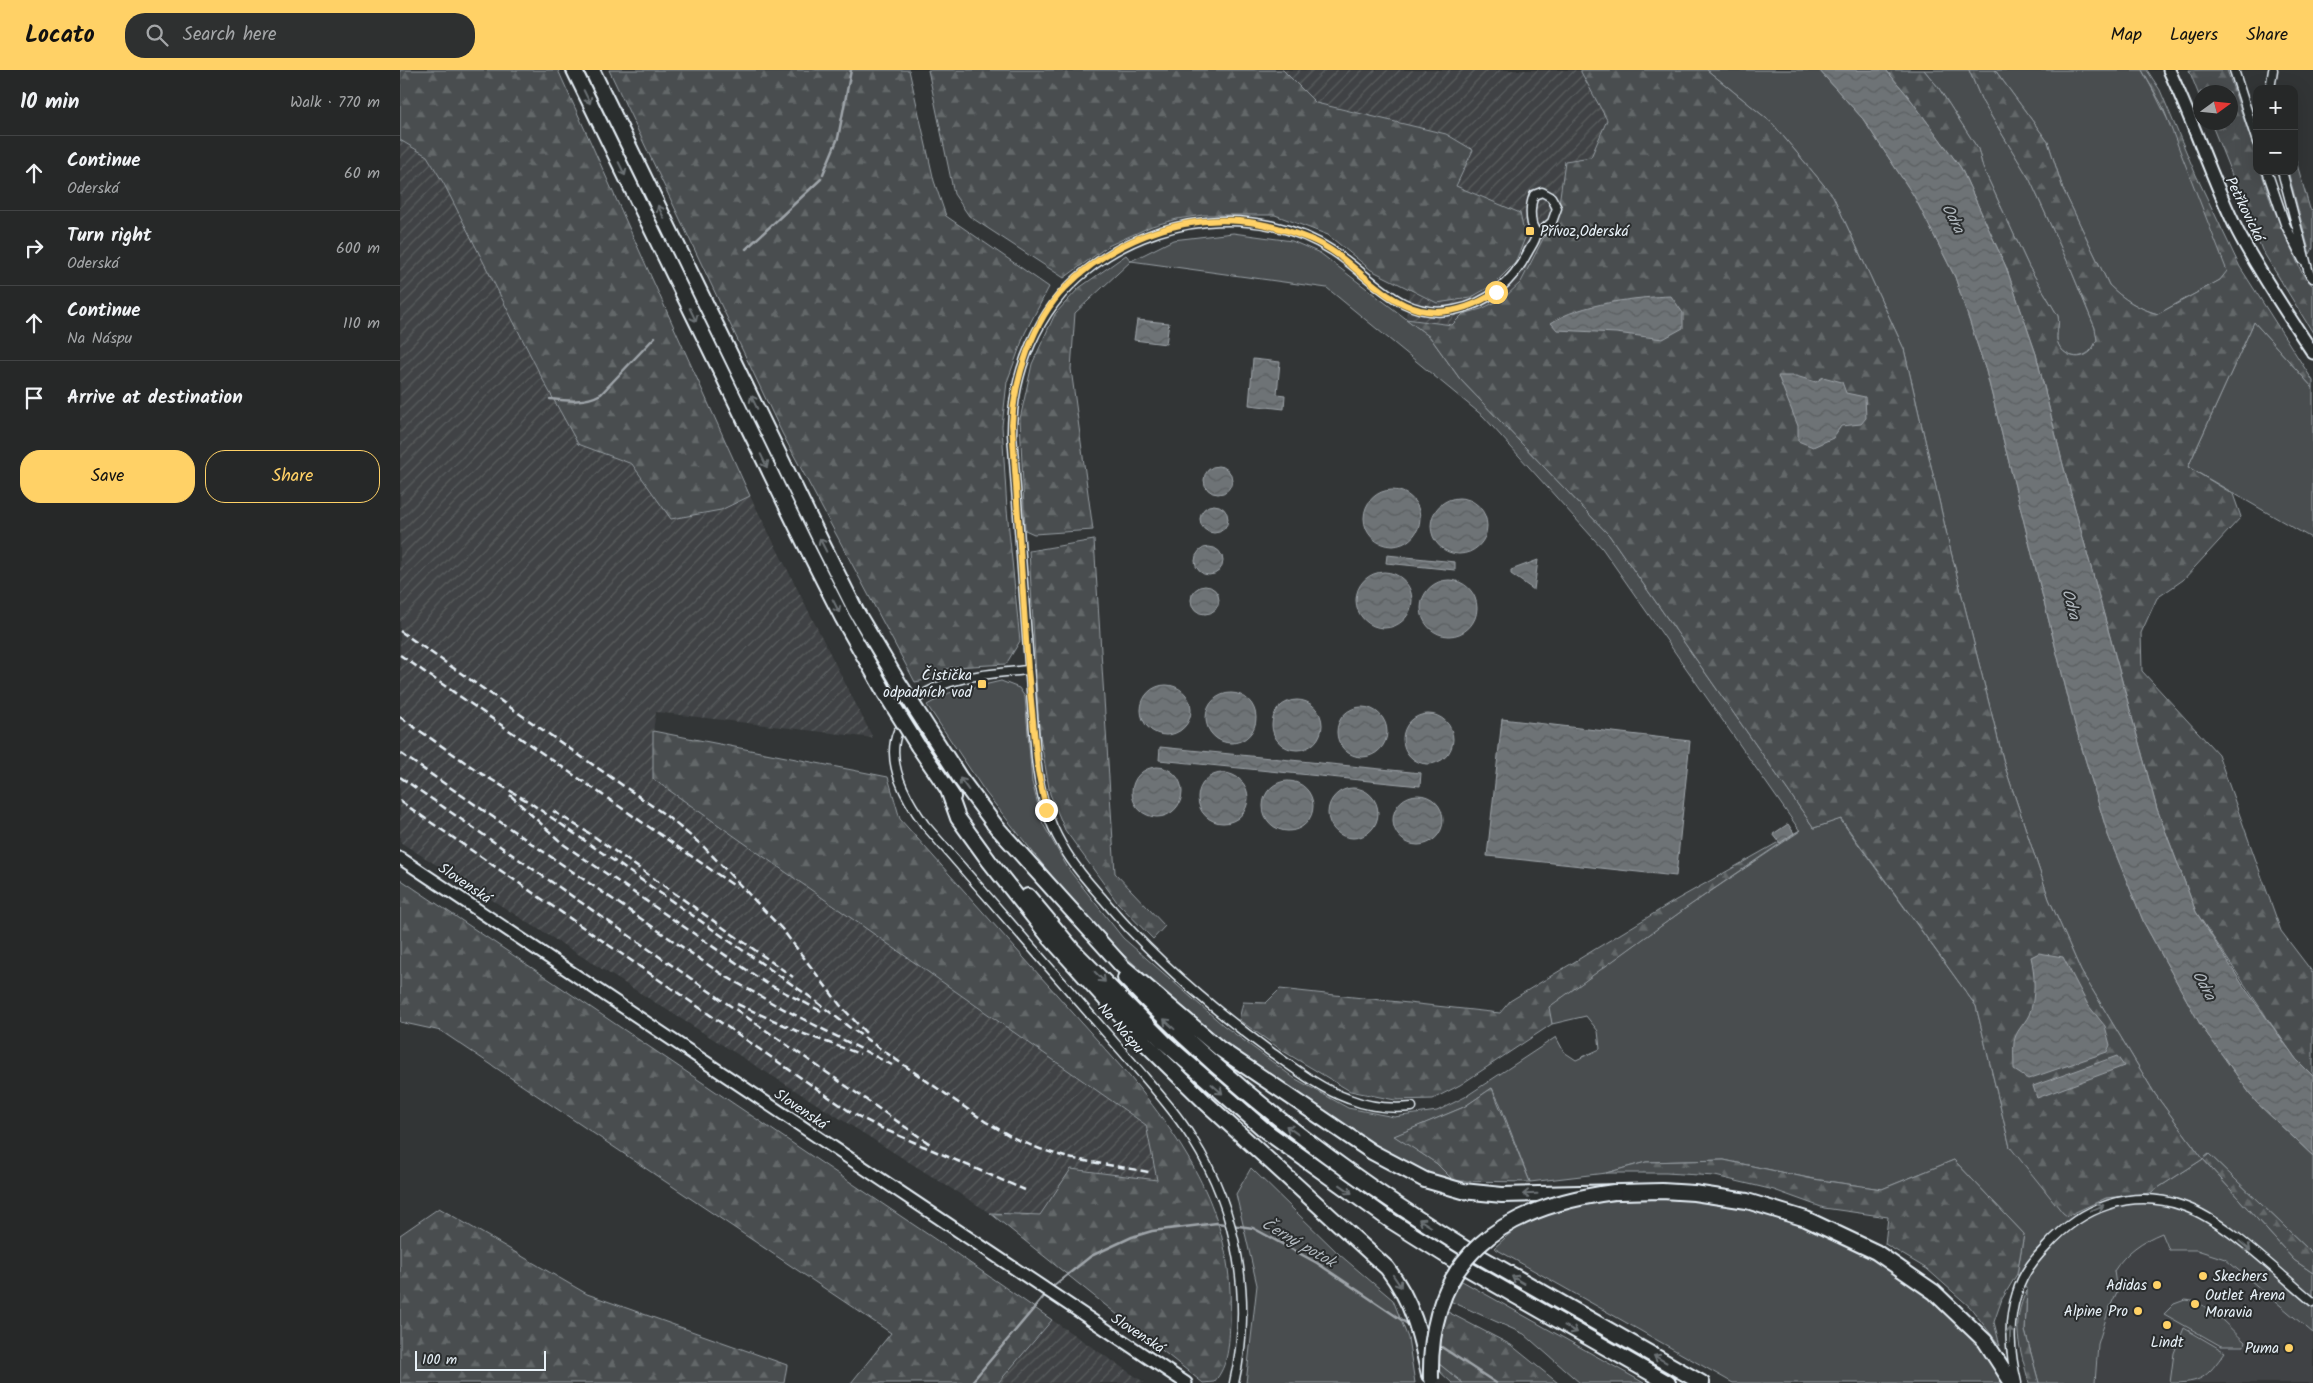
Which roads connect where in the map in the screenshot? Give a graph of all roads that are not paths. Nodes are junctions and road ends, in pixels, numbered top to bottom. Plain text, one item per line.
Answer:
1 (574, 70) edge
2 (592, 70) edge
3 (2169, 70) edge
4 (2234, 70) edge
5 (2273, 70) edge
6 (2271, 85) edge
7 (2253, 130) edge
8 (2268, 175) edge
9 (2283, 175) edge
10 (1536, 236) junction
11 (2311, 275) edge
12 (2313, 353) edge
13 (1028, 670) junction
14 (918, 698) dead end
15 (898, 731) dead end
16 (948, 790) junction
17 (993, 823) junction
18 (400, 858) edge
19 (1412, 1107) dead end
20 (1614, 1192) junction
21 (1466, 1249) dead end
22 (1479, 1256) dead end
23 (1456, 1262) dead end
24 (1468, 1269) dead end
25 (2313, 1302) edge
26 (1431, 1381) edge
27 (1186, 1383) edge
28 (1234, 1383) edge
29 (1668, 1383) edge
30 (1702, 1383) edge
31 (2012, 1383) edge
32 (2017, 1383) edge

1 -> 16 highway, bridge
17 -> 2 highway, bridge
3 - 12 street, Petřkovická
4 - 7 street
5 - 6 street
8 - 11 street
9 - 11 street
10 - 10 street
10 - 13 street
13 - 14 street
13 - 19 street
15 - 28 street, Na Náspu
16 -> 23 highway
16 -> 26 highway
20 -> 17 highway, bridge
21 -> 17 highway
18 - 27 street, Slovenská
20 - 26 highway, bridge
20 - 31 highway
30 -> 22 highway
24 -> 29 highway
32 -> 25 street

